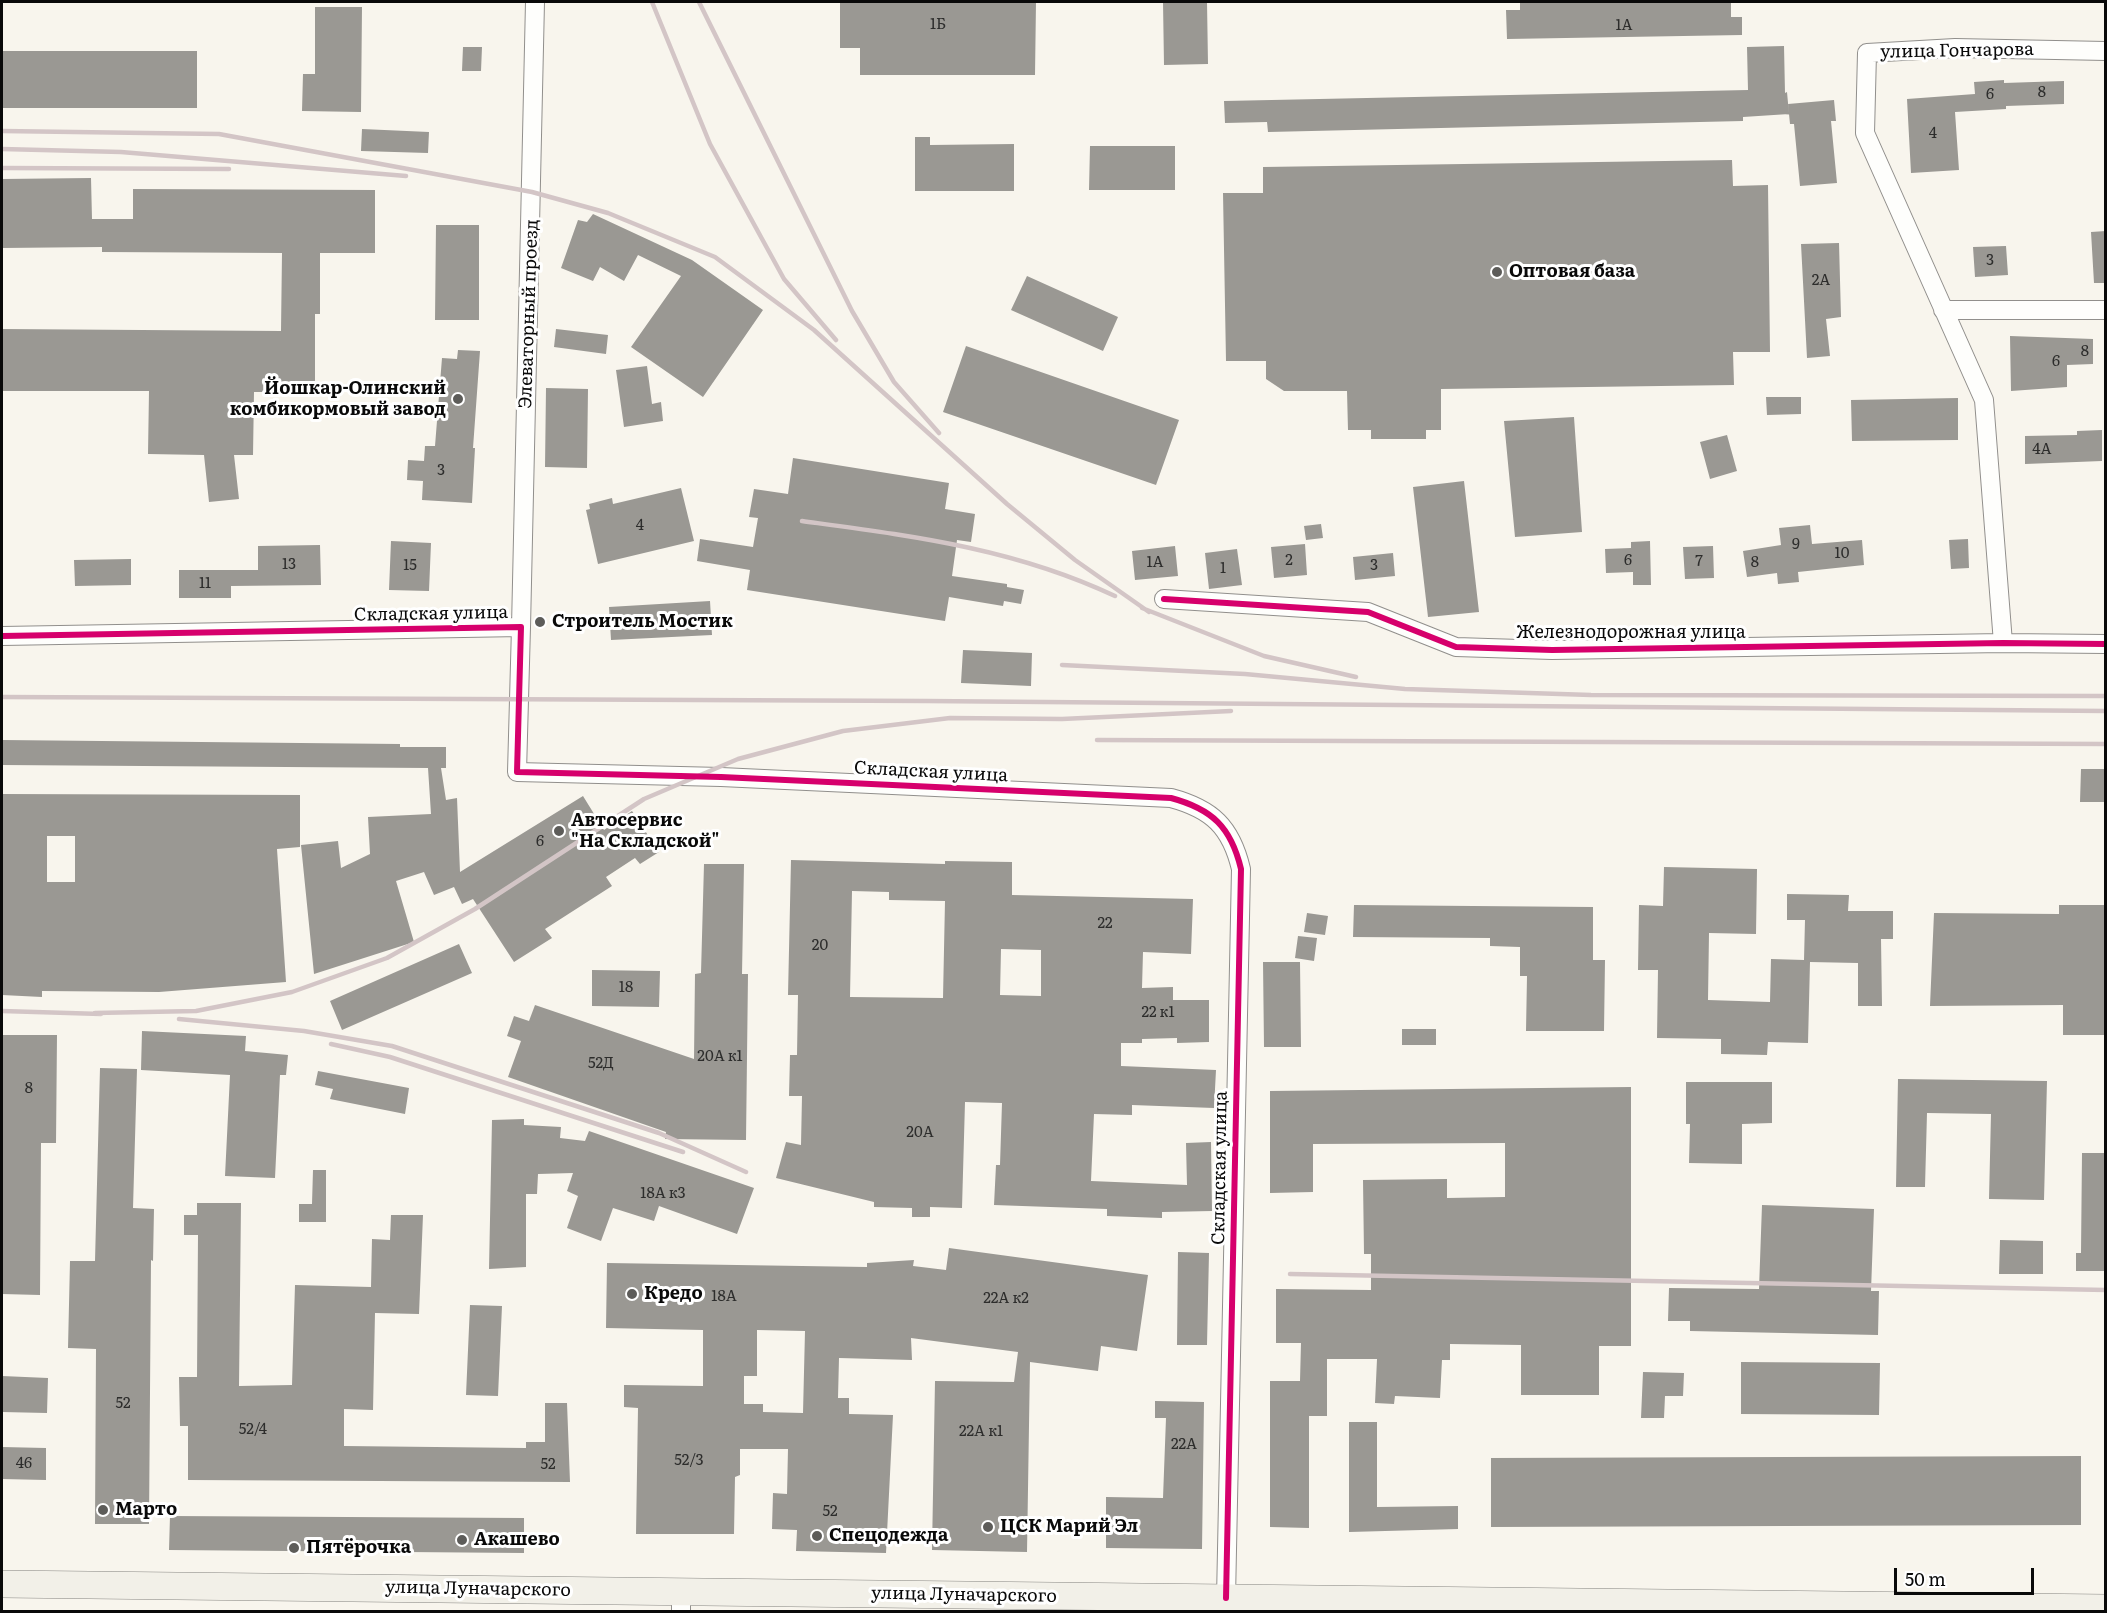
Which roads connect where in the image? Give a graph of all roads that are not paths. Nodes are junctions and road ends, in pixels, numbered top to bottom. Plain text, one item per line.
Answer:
1 (535, 2) edge
2 (2106, 51) edge
3 (1943, 310) junction
4 (2106, 310) edge
5 (1164, 599) dead end
6 (521, 627) junction
7 (2, 636) edge
8 (2003, 643) junction
9 (2106, 644) edge
10 (2, 1584) edge
11 (1226, 1598) junction
12 (681, 1601) edge
13 (1412, 1606) edge
14 (2106, 1608) edge
15 (1905, 1609) edge

1 - 6 street, Элеваторный проезд
2 - 3 street, улица Гончарова
3 - 4 street
3 - 8 street
5 - 8 street, Железнодорожная улица
6 - 7 street, Складская улица
6 - 11 street, Складская улица
8 - 9 street, Железнодорожная улица
10 - 12 main road, улица Луначарского
11 - 12 main road, улица Луначарского
11 - 13 main road, улица Луначарского
13 - 15 main road, улица Луначарского
14 - 15 main road, улица Луначарского

